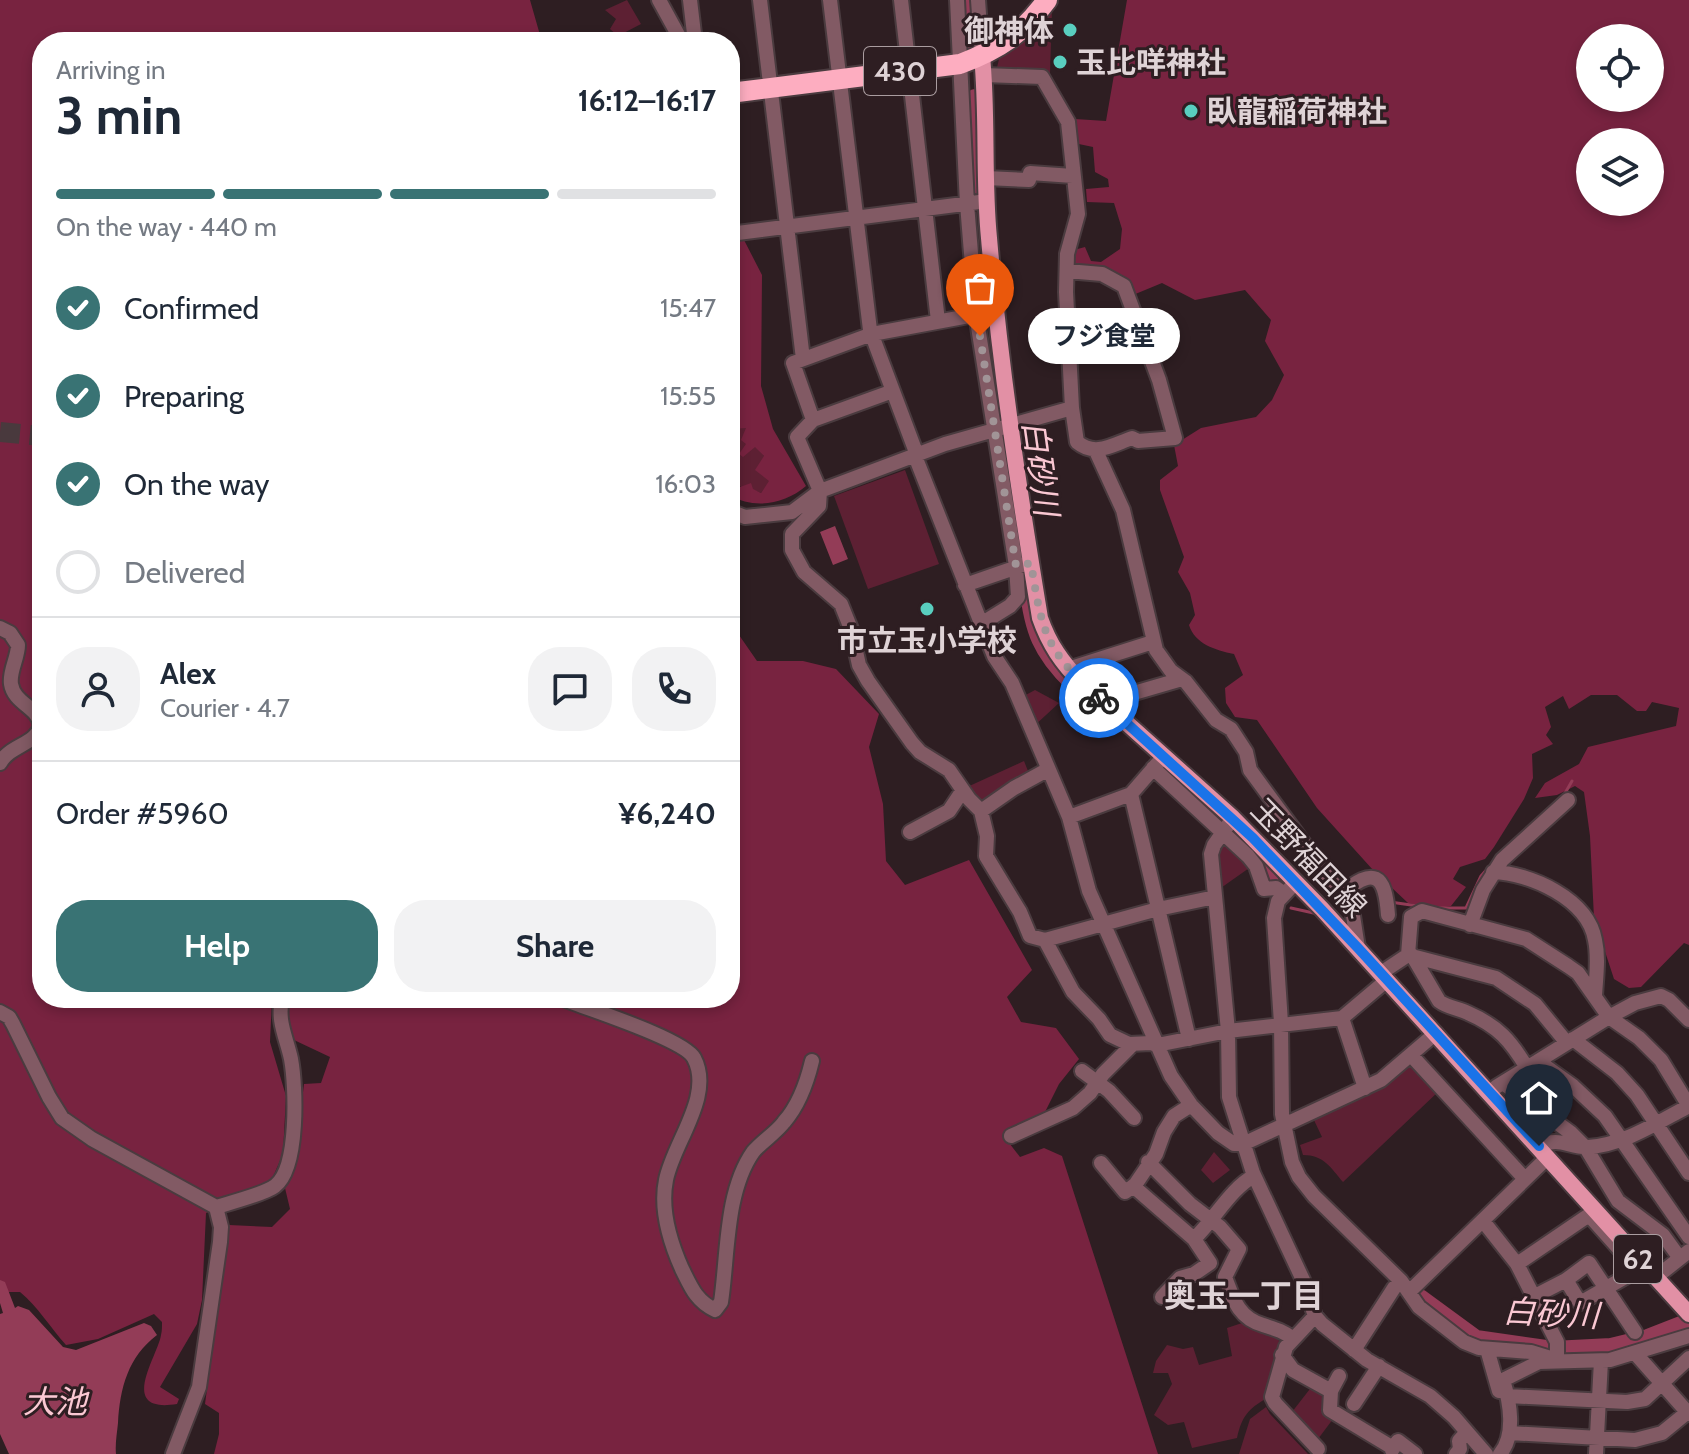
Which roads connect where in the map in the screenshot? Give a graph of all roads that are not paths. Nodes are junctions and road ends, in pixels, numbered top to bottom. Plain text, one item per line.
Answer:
1 (659, 0) edge
2 (690, 0) edge
3 (760, 0) edge
4 (830, 0) edge
5 (901, 0) edge
6 (957, 0) edge
7 (978, 0) edge
8 (1041, 3) edge
9 (677, 32) edge
10 (694, 32) edge
11 (960, 64) junction
12 (983, 65) junction
13 (909, 70) junction
14 (839, 79) junction
15 (770, 86) junction
16 (740, 91) edge
17 (1073, 176) junction
18 (986, 178) junction
19 (977, 203) junction
20 (925, 209) junction
21 (856, 217) junction
22 (787, 227) junction
23 (740, 233) edge
24 (1067, 271) junction
25 (986, 312) junction
26 (938, 321) junction
27 (872, 334) junction
28 (803, 359) junction
29 (893, 391) junction
30 (1072, 408) junction
31 (813, 420) junction
32 (1001, 428) junction
33 (1096, 451) junction
34 (916, 455) junction
35 (820, 491) junction
36 (740, 515) edge
37 (1023, 565) junction
38 (965, 585) junction
39 (981, 624) junction
40 (0, 628) edge
41 (1153, 642) junction
42 (1068, 669) junction
43 (1182, 679) junction
44 (1103, 702) junction
45 (32, 709) edge
46 (32, 739) edge
47 (1158, 762) junction
48 (0, 763) edge
49 (1047, 770) junction
50 (963, 790) junction
51 (1131, 794) junction
52 (1568, 800) dead end
53 (981, 811) junction
54 (1069, 817) junction
55 (1228, 825) junction
56 (910, 832) dead end
57 (1493, 872) junction
58 (1289, 888) junction
59 (1215, 897) junction
60 (1345, 899) junction
61 (1388, 906) dead end
62 (1158, 909) junction
63 (1103, 924) junction
64 (1470, 925) junction
65 (1045, 940) junction
66 (1358, 948) junction
67 (1410, 955) junction
68 (1384, 977) junction
69 (1595, 996) junction
70 (281, 1008) edge
71 (587, 1008) edge
72 (0, 1012) edge
73 (1609, 1017) junction
74 (1342, 1018) junction
75 (1689, 1020) edge
76 (1281, 1023) junction
77 (1228, 1031) junction
78 (1436, 1033) junction
79 (1189, 1039) junction
80 (1570, 1041) junction
81 (1133, 1044) junction
82 (1157, 1045) junction
83 (1411, 1055) junction
84 (812, 1061) dead end
85 (1532, 1065) junction
86 (1082, 1071) dead end
87 (1098, 1082) junction
88 (1496, 1087) junction
89 (1365, 1088) junction
90 (1191, 1105) junction
91 (1134, 1118) dead end
92 (1655, 1124) junction
93 (1283, 1127) junction
94 (1011, 1136) dead end
95 (1622, 1140) junction
96 (1243, 1144) junction
97 (1586, 1148) junction
98 (1543, 1152) junction
99 (1148, 1162) junction
100 (1101, 1163) dead end
101 (1689, 1173) edge
102 (1254, 1176) junction
103 (1525, 1179) junction
104 (1133, 1186) junction
105 (216, 1207) junction
106 (1212, 1221) junction
107 (1483, 1221) junction
108 (1689, 1237) edge
109 (1194, 1239) junction
110 (1684, 1254) edge
111 (1517, 1264) junction
112 (1646, 1271) junction
113 (1566, 1280) junction
114 (1405, 1287) junction
115 (1606, 1288) junction
116 (1162, 1297) dead end
117 (1533, 1297) junction
118 (1689, 1314) edge
119 (1315, 1316) junction
120 (1635, 1332) dead end
121 (1689, 1336) edge
122 (1292, 1338) junction
123 (1487, 1349) junction
124 (1354, 1350) junction
125 (1557, 1353) junction
126 (1635, 1353) junction
127 (1282, 1355) junction
128 (1689, 1358) edge
129 (1601, 1361) junction
130 (1379, 1366) junction
131 (1339, 1376) dead end
132 (1662, 1384) junction
133 (1331, 1391) junction
134 (1508, 1396) junction
135 (1599, 1401) junction
136 (1354, 1404) dead end
137 (1689, 1412) edge
138 (1467, 1432) junction
139 (1509, 1433) junction
140 (1597, 1438) junction
141 (1318, 1449) dead end
142 (1391, 1451) edge
143 (173, 1454) edge
144 (1415, 1454) edge
145 (1456, 1454) edge
146 (1486, 1454) edge
147 (1494, 1454) edge
148 (1500, 1454) edge
149 (1596, 1454) edge

1 - 9 street
2 - 10 street
3 - 15 street
4 - 14 street
5 - 13 street
6 - 11 street
7 - 12 street
8 - 12 highway, 430
11 - 12 highway, 430
11 - 13 highway, 430
11 - 19 street
12 - 17 street
12 - 18 main road, 玉野福田線 / 62
13 - 14 highway, 430
13 - 20 street
14 - 15 highway, 430
14 - 21 street
15 - 16 highway, 430
15 - 22 street
17 - 18 street
17 - 24 street
18 - 19 main road, 玉野福田線 / 62
19 - 20 street
19 - 25 main road, 玉野福田線 / 62
20 - 21 street
20 - 26 street
21 - 22 street
21 - 27 street
22 - 23 street
22 - 28 street
24 - 30 street
24 - 33 street
25 - 26 street
25 - 32 main road, 玉野福田線 / 62
26 - 27 street
27 - 28 street
27 - 29 street
28 - 31 street
29 - 31 street
29 - 34 street
30 - 32 street
30 - 33 street
31 - 35 street
32 - 34 street
32 - 37 main road, 玉野福田線 / 62
33 - 41 street
34 - 35 street
34 - 38 street
35 - 36 street
35 - 50 street
37 - 38 street
37 - 39 street
37 - 42 main road, 玉野福田線 / 62
38 - 39 street
39 - 49 street
40 - 45 street
41 - 42 street
41 - 43 street
42 - 44 main road, 玉野福田線 / 62
43 - 44 street
43 - 60 street
44 - 47 main road, 玉野福田線 / 62
46 - 48 street
47 - 51 street
47 - 55 main road, 玉野福田線 / 62
49 - 53 street
49 - 54 street
50 - 53 street
50 - 56 street
51 - 54 street
51 - 62 street
52 - 57 street
53 - 65 street
54 - 63 street
55 - 58 main road, 玉野福田線 / 62
55 - 58 street
55 - 59 street
57 - 64 street
57 - 69 street
58 - 66 main road, 玉野福田線 / 62
58 - 76 street
59 - 62 street
59 - 77 street
60 - 61 street
60 - 66 street
62 - 63 street
62 - 79 street
63 - 65 street
63 - 82 street
64 - 67 street
64 - 69 street
65 - 81 street
66 - 68 main road, 玉野福田線 / 62
67 - 68 street
67 - 80 street
67 - 85 street
68 - 74 street
68 - 78 main road, 玉野福田線 / 62
69 - 73 street
70 - 105 street
71 - 84 street
72 - 105 street
73 - 75 street
73 - 80 street
73 - 92 street
74 - 76 street
74 - 89 street
76 - 77 street
76 - 93 street
77 - 79 street
77 - 96 street
78 - 83 street
78 - 88 main road, 玉野福田線 / 62
79 - 82 street
80 - 85 street
80 - 92 street
81 - 82 street
81 - 87 street
82 - 90 street
83 - 89 street
83 - 103 street
85 - 88 street
85 - 95 street
86 - 87 street
87 - 91 street
87 - 94 street
88 - 97 street
88 - 98 main road, 玉野福田線 / 62
89 - 93 street
90 - 96 street
90 - 99 street
92 - 95 street
92 - 101 street
93 - 96 street
93 - 114 street
95 - 97 street
95 - 108 street
96 - 102 street
97 - 98 street
97 - 110 street
98 - 103 street
98 - 112 main road, 玉野福田線 / 62
99 - 104 street
99 - 106 street
100 - 104 street
102 - 106 street
102 - 119 street
103 - 107 street
104 - 109 street
105 - 143 street
106 - 109 street
106 - 122 street
107 - 111 street
107 - 114 street
109 - 116 street
110 - 112 street
111 - 112 street
111 - 117 street
112 - 115 street
112 - 118 main road, 玉野福田線 / 62
113 - 115 street
113 - 115 street
113 - 117 street
114 - 123 street
114 - 124 street
115 - 120 street
117 - 125 street
119 - 122 street
119 - 124 street
121 - 126 street
122 - 127 street
123 - 125 street
123 - 147 street
124 - 130 street
125 - 129 street
125 - 134 street
126 - 129 street
126 - 132 street
127 - 133 street
127 - 141 street
128 - 132 street
129 - 135 street
130 - 136 street
130 - 138 street
131 - 133 street
132 - 135 street
132 - 137 street
133 - 142 street
134 - 135 street
134 - 139 street
135 - 140 street
137 - 140 street
138 - 145 street
138 - 146 street
139 - 140 street
139 - 148 street
140 - 149 street
142 - 144 street

